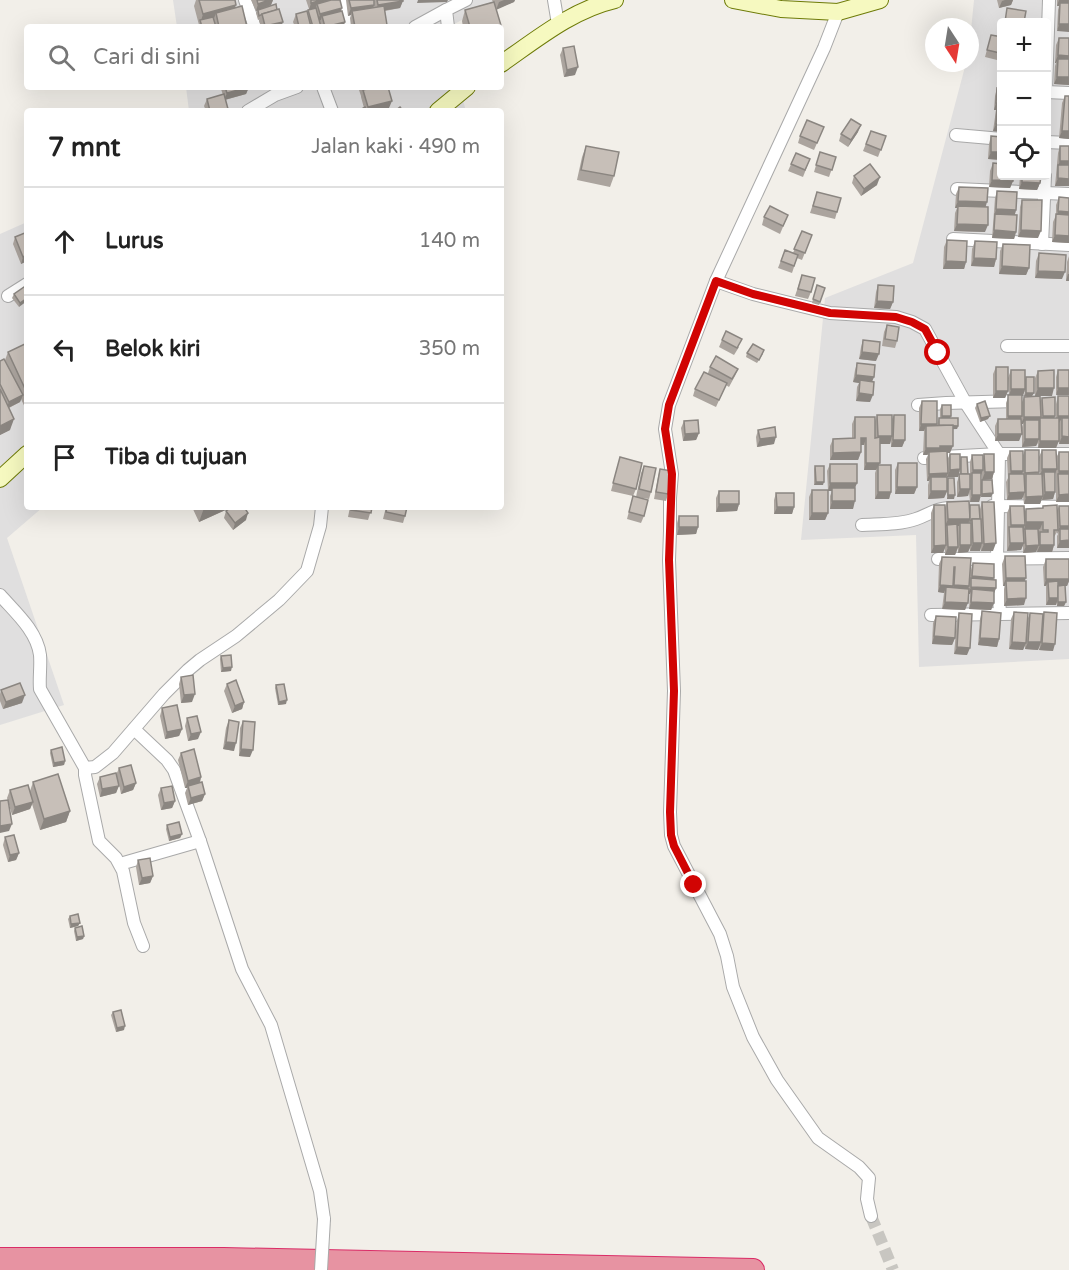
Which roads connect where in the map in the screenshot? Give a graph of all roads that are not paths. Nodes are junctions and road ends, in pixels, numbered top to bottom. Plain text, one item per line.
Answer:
1 (245, 0) edge
2 (343, 0) edge
3 (466, 0) edge
4 (554, 0) edge
5 (615, 0) edge
6 (733, 0) edge
7 (880, 0) edge
8 (1049, 0) edge
9 (446, 10) junction
10 (838, 12) junction
11 (254, 24) edge
12 (347, 24) edge
13 (420, 24) edge
14 (448, 24) edge
15 (558, 24) junction
16 (1053, 40) edge
17 (504, 62) edge
18 (1049, 72) edge
19 (324, 90) edge
20 (459, 90) edge
21 (274, 91) edge
22 (1051, 91) edge
23 (1069, 93) edge
24 (257, 108) edge
25 (331, 108) edge
26 (441, 108) edge
27 (956, 135) dead end
28 (997, 139) edge
29 (1051, 142) edge
30 (1069, 143) edge
31 (1045, 180) edge
32 (957, 189) edge
33 (1045, 192) junction
34 (1069, 194) edge
35 (954, 239) edge
36 (1042, 244) junction
37 (1069, 245) edge
38 (716, 281) junction
39 (24, 286) edge
40 (8, 296) dead end
41 (1007, 346) dead end
42 (1069, 346) edge
43 (1034, 401) edge
44 (965, 402) junction
45 (918, 405) dead end
46 (999, 454) junction
47 (1069, 454) edge
48 (24, 457) edge
49 (924, 458) dead end
50 (0, 478) edge
51 (998, 506) junction
52 (1069, 507) edge
53 (322, 510) edge
54 (862, 525) dead end
55 (1069, 558) edge
56 (938, 559) dead end
57 (997, 560) junction
58 (0, 595) edge
59 (1069, 613) edge
60 (999, 614) junction
61 (931, 615) dead end
62 (134, 729) junction
63 (85, 768) junction
64 (200, 841) junction
65 (120, 864) junction
66 (143, 946) dead end
67 (871, 1216) tunnel mouth
68 (0, 1259) edge
69 (321, 1270) edge
70 (753, 1270) edge

1 - 11 street
2 - 12 street
3 - 9 street
4 - 15 street
5 - 15 street
6 - 10 street
7 - 10 street
8 - 16 street
9 - 13 street
9 - 14 street
10 - 38 street
15 - 17 street
16 - 18 street
19 - 25 street
20 - 26 street
21 - 24 street
22 - 23 street
27 - 28 street
29 - 30 street
31 - 33 street
32 - 33 street
33 - 34 street
33 - 36 street
35 - 36 street
36 - 37 street
38 - 44 street
38 - 67 street
39 - 40 street
41 - 42 street
43 - 44 street
44 - 45 street
44 - 46 street
46 - 47 street
46 - 49 street
46 - 51 street
48 - 50 street
51 - 52 street
51 - 54 street
51 - 57 street
53 - 62 street
55 - 57 street
56 - 57 street
57 - 60 street
58 - 63 street
59 - 60 street
60 - 61 street
62 - 63 street
62 - 64 street
63 - 65 street
64 - 65 street
64 - 69 street, bridge
65 - 66 street
68 - 70 highway

